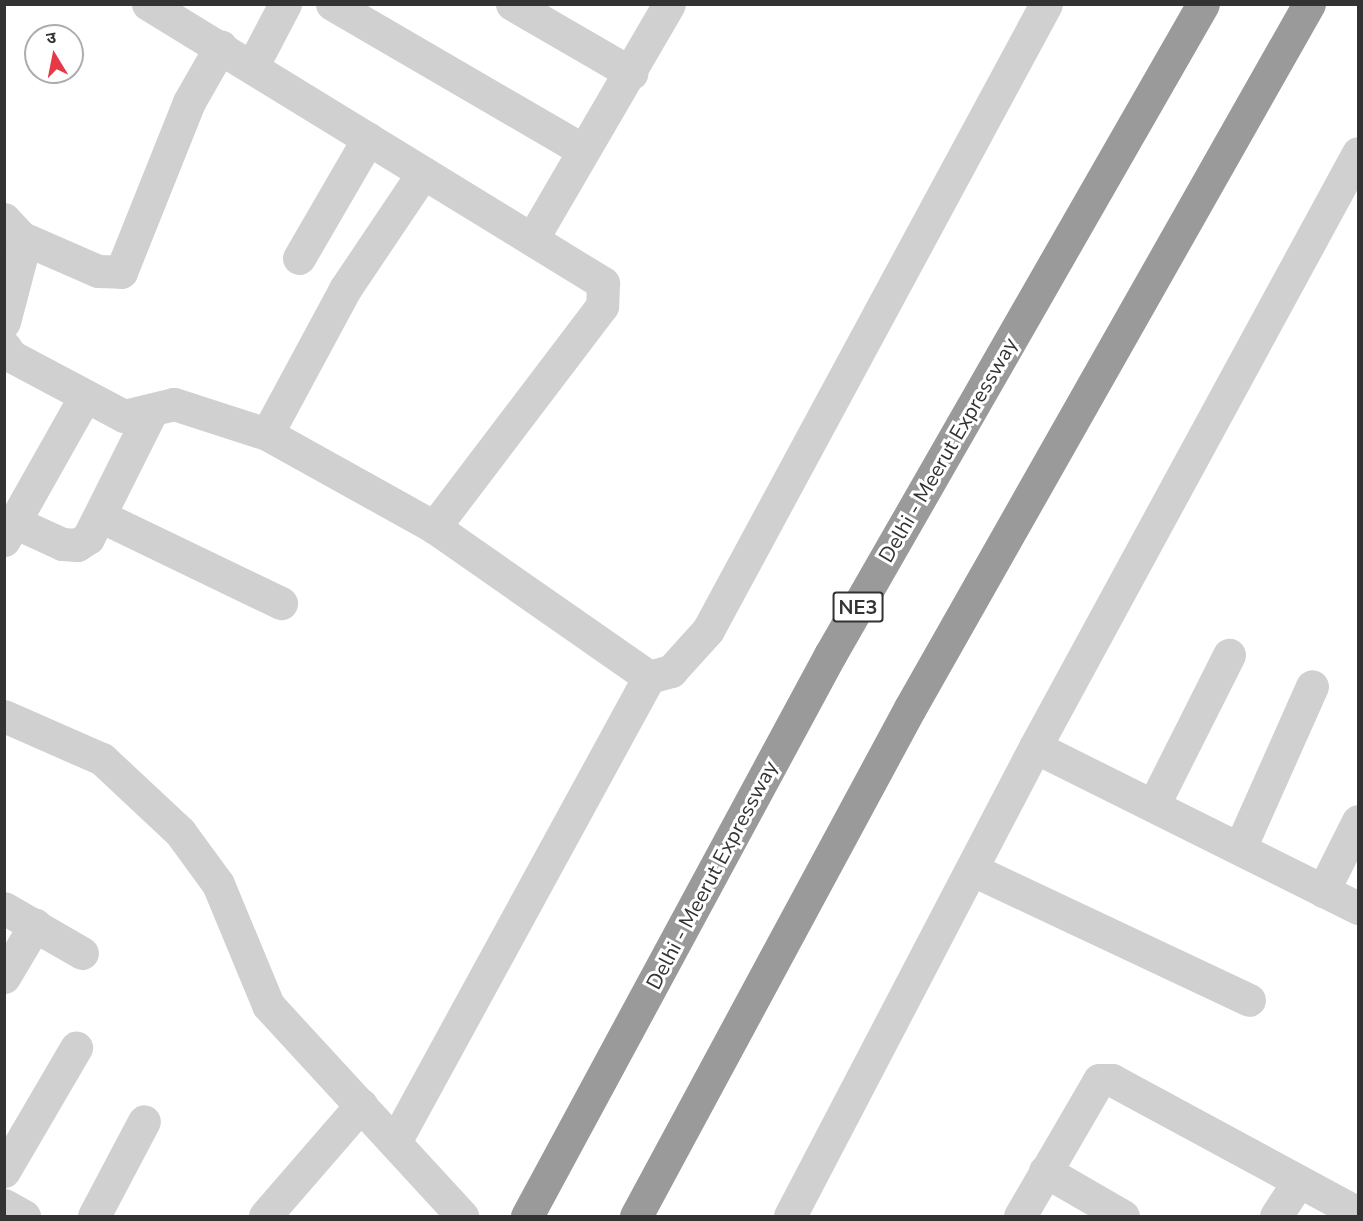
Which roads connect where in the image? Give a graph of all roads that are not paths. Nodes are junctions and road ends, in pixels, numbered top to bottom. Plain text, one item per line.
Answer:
1 (148, 4) edge
2 (285, 4) edge
3 (332, 4) edge
4 (512, 4) edge
5 (669, 4) edge
6 (1046, 4) edge
7 (1203, 4) edge
8 (1309, 4) edge
9 (221, 46) junction
10 (253, 65) junction
11 (631, 73) junction
12 (369, 139) junction
13 (583, 150) junction
14 (1359, 153) edge
15 (423, 173) junction
16 (13, 229) edge
17 (534, 236) junction
18 (299, 258) dead end
19 (4, 322) edge
20 (4, 346) edge
21 (85, 396) junction
22 (151, 411) junction
23 (267, 434) junction
24 (100, 516) junction
25 (434, 528) junction
26 (9, 531) edge
27 (281, 603) dead end
28 (1229, 655) dead end
29 (649, 677) junction
30 (1312, 686) dead end
31 (4, 716) edge
32 (1035, 747) junction
33 (1154, 804) junction
34 (1359, 821) edge
35 (1240, 848) junction
36 (973, 870) junction
37 (1323, 891) junction
38 (4, 908) edge
39 (1359, 908) edge
40 (35, 926) junction
41 (82, 952) dead end
42 (4, 977) edge
43 (1249, 1000) dead end
44 (76, 1048) dead end
45 (362, 1106) junction
46 (144, 1122) dead end
47 (396, 1140) junction
48 (4, 1171) edge
49 (1045, 1171) junction
50 (1298, 1182) junction
51 (4, 1205) edge
52 (445, 1210) edge
53 (1359, 1213) edge
54 (24, 1216) edge
55 (94, 1216) edge
56 (265, 1216) edge
57 (527, 1216) edge
58 (636, 1216) edge
59 (790, 1216) edge
60 (1020, 1216) edge
61 (1123, 1216) edge
62 (1276, 1216) edge

1 - 9 street
2 - 10 street
3 - 13 street
4 - 11 street
5 - 11 street
6 - 29 street
7 - 57 highway, Delhi - Meerut Expressway / NE3
8 - 58 highway
9 - 10 street
9 - 16 street
10 - 12 street
11 - 13 street
12 - 15 street
12 - 18 street
13 - 17 street
14 - 32 street
15 - 17 street
15 - 23 street
16 - 19 street
17 - 25 street
20 - 21 street
21 - 22 street
21 - 26 street
22 - 23 street
22 - 24 street
23 - 25 street
24 - 26 street
24 - 27 street
25 - 29 street
28 - 33 street
29 - 47 street
30 - 35 street
31 - 45 street
32 - 33 street
32 - 36 street
33 - 35 street
34 - 37 street
35 - 37 street
36 - 43 street
36 - 59 street
37 - 39 street
38 - 40 street
40 - 41 street
40 - 42 street
44 - 48 street
45 - 47 street
45 - 56 street
46 - 55 street
47 - 52 street
49 - 50 street
49 - 60 street
49 - 61 street
50 - 53 street
50 - 62 street
51 - 54 street

